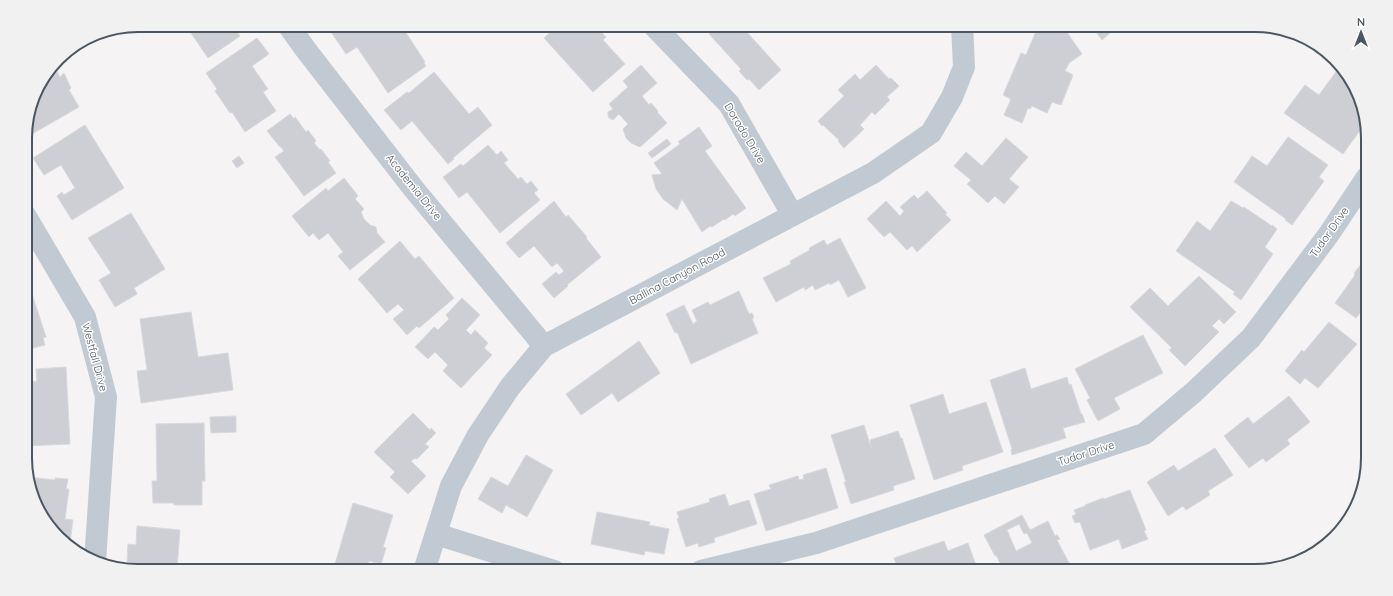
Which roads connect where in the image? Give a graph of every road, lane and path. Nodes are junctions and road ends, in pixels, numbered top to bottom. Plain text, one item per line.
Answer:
1 (293, 32) edge
2 (660, 32) edge
3 (962, 32) edge
4 (1361, 186) edge
5 (792, 214) junction
6 (32, 227) edge
7 (544, 346) junction
8 (436, 534) junction
9 (95, 555) edge
10 (426, 564) edge
11 (532, 564) edge
12 (730, 564) edge

1 - 7 street, Academia Drive
2 - 5 street, Dorado Drive
3 - 5 street, Ballina Canyon Road
4 - 12 street, Tudor Drive
5 - 7 street, Ballina Canyon Road
6 - 9 street, Westfall Drive
7 - 8 street, Ballina Canyon Road
8 - 10 street, Ballina Canyon Road
8 - 11 street

